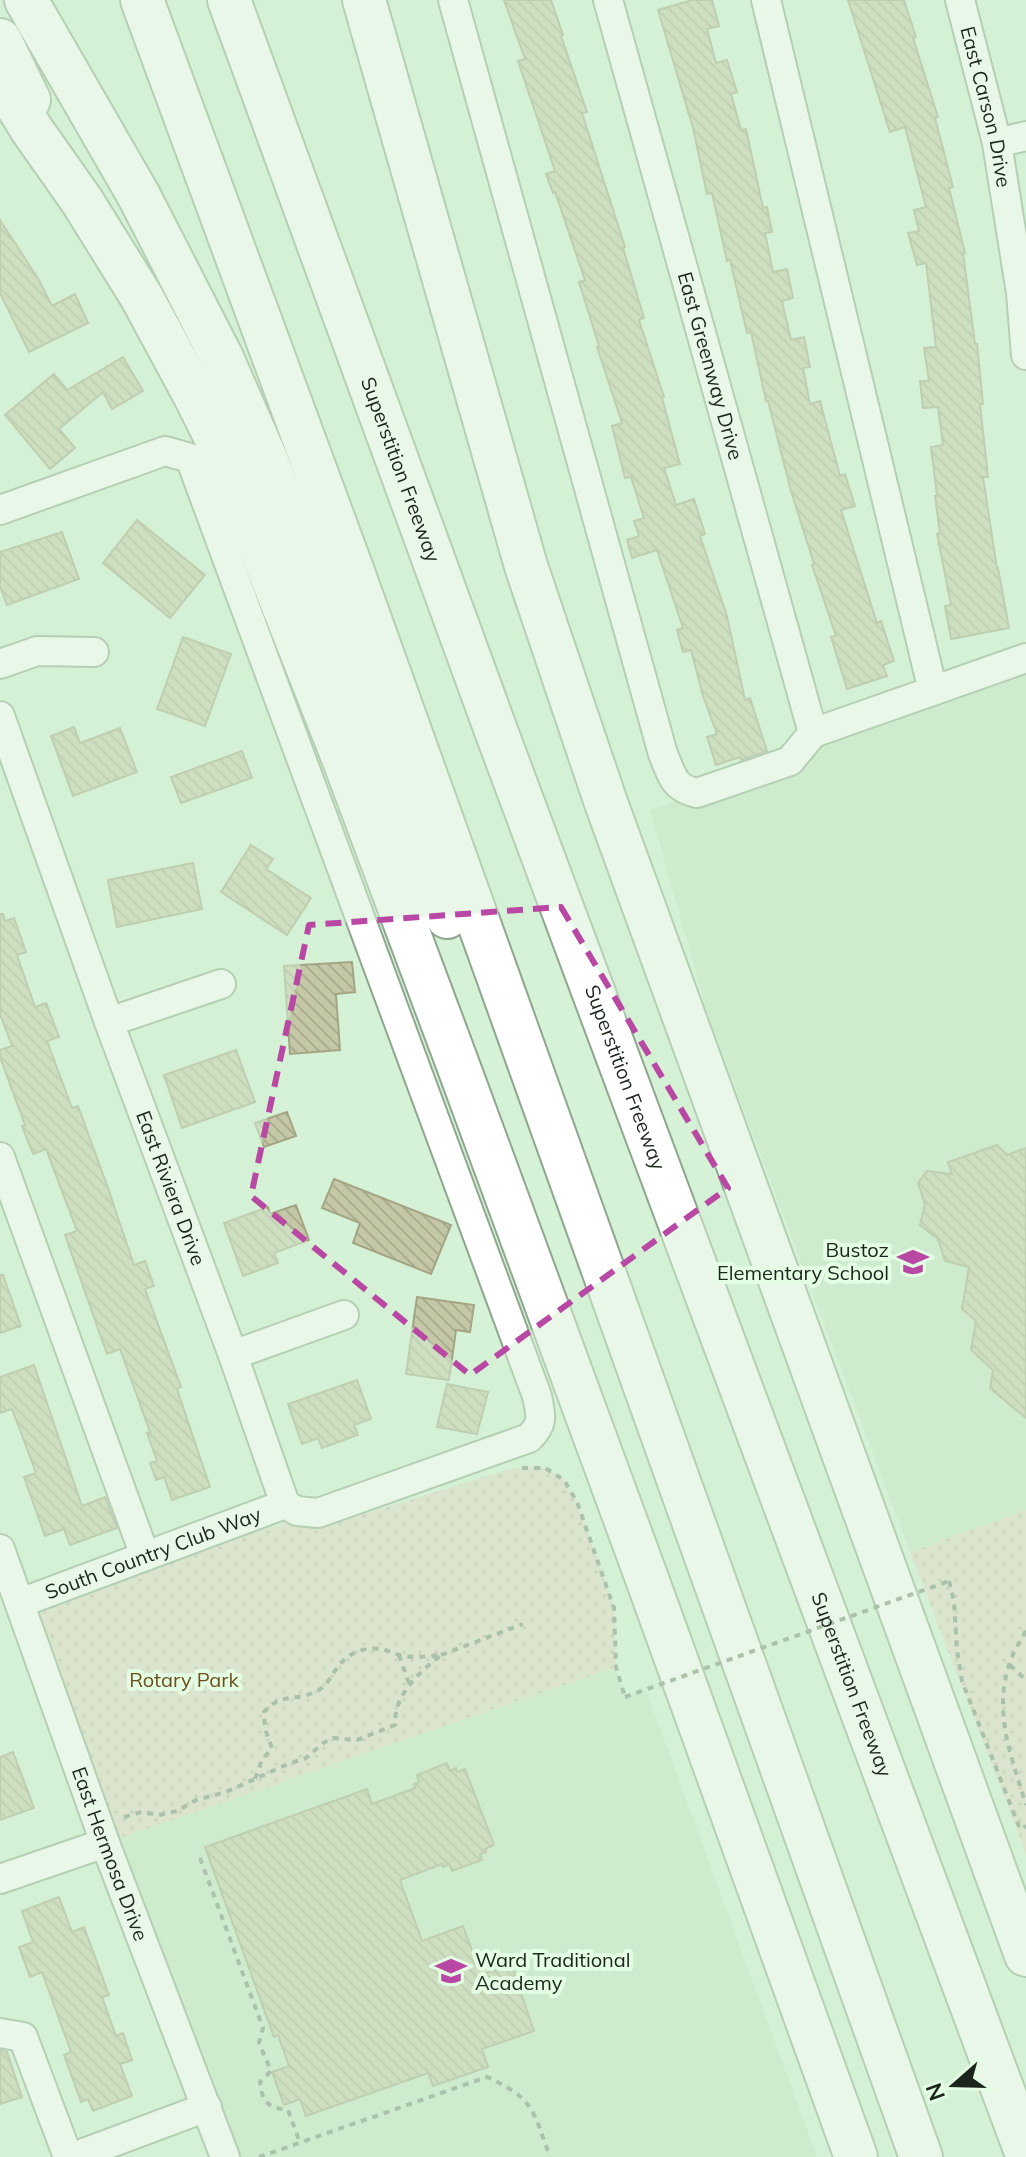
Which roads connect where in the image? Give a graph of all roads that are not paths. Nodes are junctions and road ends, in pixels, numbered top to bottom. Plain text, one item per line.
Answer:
1 (26, 0) edge
2 (142, 0) edge
3 (229, 0) edge
4 (261, 0) edge
5 (364, 0) edge
6 (453, 0) edge
7 (608, 0) edge
8 (766, 0) edge
9 (960, 0) edge
10 (0, 40) edge
11 (0, 78) edge
12 (1026, 136) edge
13 (997, 143) junction
14 (82, 201) junction
15 (1026, 355) edge
16 (0, 510) edge
17 (94, 652) dead end
18 (1026, 658) edge
19 (0, 664) edge
20 (933, 691) junction
21 (0, 716) edge
22 (813, 733) junction
23 (498, 736) junction
24 (221, 984) dead end
25 (109, 1022) junction
26 (0, 1157) edge
27 (564, 1164) junction
28 (344, 1315) dead end
29 (233, 1355) junction
30 (285, 1504) junction
31 (0, 1549) edge
32 (145, 1556) junction
33 (20, 1603) junction
34 (105, 1843) junction
35 (0, 1879) edge
36 (1026, 1955) edge
37 (958, 1966) junction
38 (0, 2033) edge
39 (207, 2107) junction
40 (1026, 2127) edge
41 (1026, 2152) edge
42 (70, 2157) edge
43 (225, 2157) edge
44 (856, 2157) edge
45 (921, 2157) edge

1 - 27 highway
2 - 27 highway
3 - 23 highway, Superstition Freeway
4 - 23 highway
5 - 36 highway
6 - 22 street
7 - 22 street, East Greenway Drive
8 - 20 street
9 - 13 street, East Carson Drive
10 - 14 highway
11 - 14 highway
12 - 13 street
13 - 15 street, East Carson Drive
14 - 44 highway
16 - 30 street
17 - 19 street
18 - 20 street
20 - 22 street
21 - 25 street, East Riviera Drive
23 - 37 highway, Superstition Freeway
24 - 25 street
25 - 29 street, East Riviera Drive
26 - 32 street
27 - 45 highway
28 - 29 street
29 - 30 street, East Riviera Drive
30 - 32 street, South Country Club Way
31 - 33 street, East Hermosa Drive
32 - 33 street, South Country Club Way
33 - 34 street, East Hermosa Drive
34 - 35 street
34 - 39 street, East Hermosa Drive
37 - 40 highway
37 - 41 highway, Superstition Freeway
38 - 42 street
39 - 42 street
39 - 43 street, East Hermosa Drive

